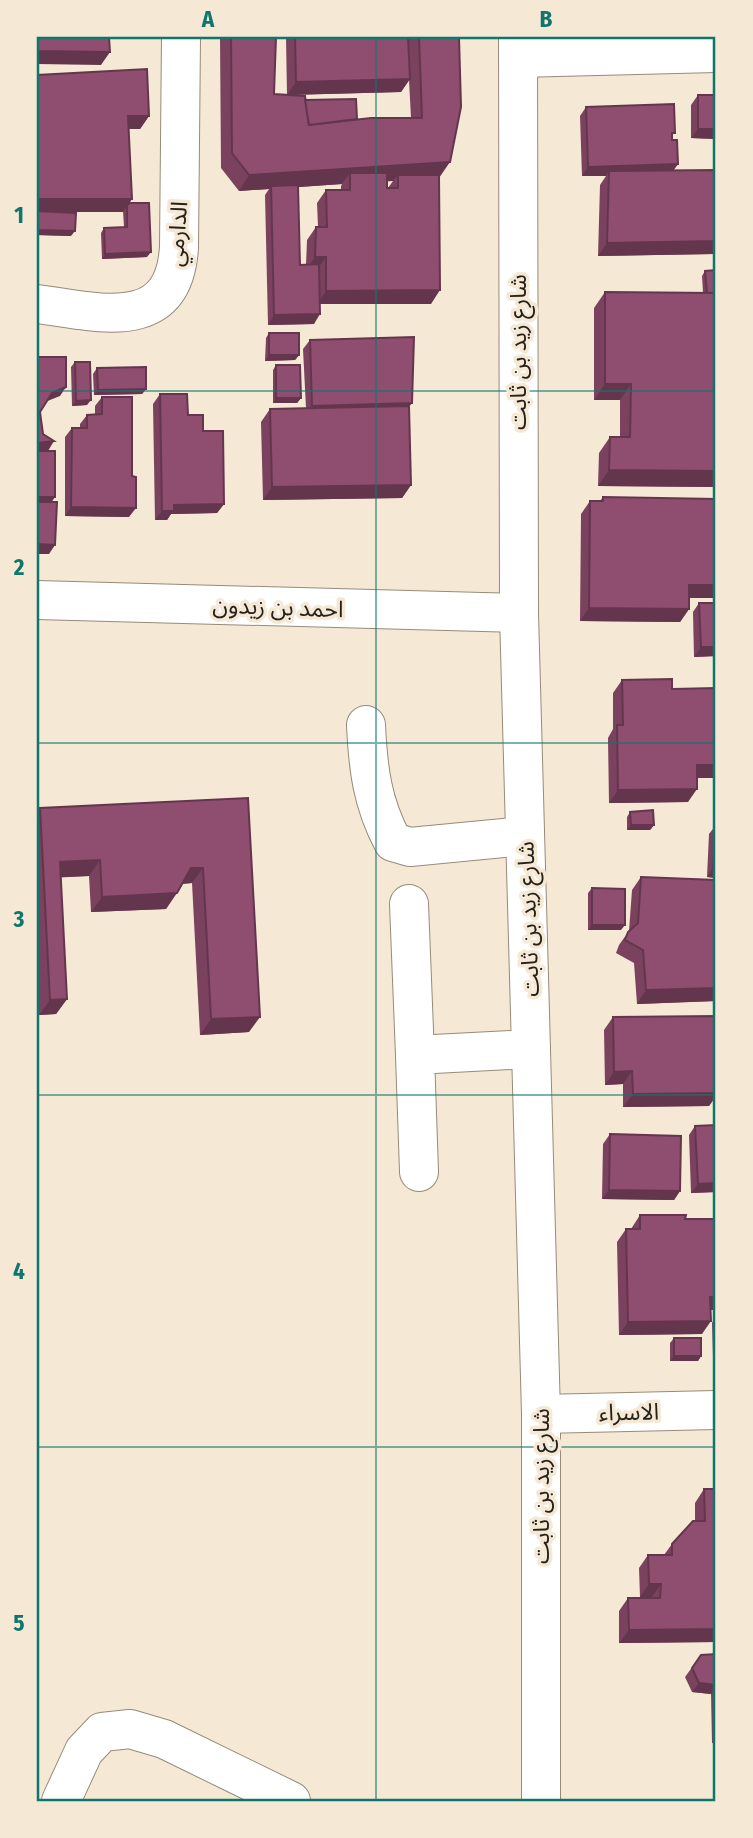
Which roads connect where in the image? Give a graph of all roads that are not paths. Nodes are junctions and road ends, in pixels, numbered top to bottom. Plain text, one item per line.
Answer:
1 (181, 37) edge
2 (518, 47) edge
3 (716, 53) edge
4 (37, 304) edge
5 (37, 600) edge
6 (519, 613) junction
7 (366, 725) dead end
8 (525, 836) junction
9 (409, 904) dead end
10 (531, 1049) junction
11 (415, 1055) junction
12 (419, 1172) dead end
13 (716, 1410) edge
14 (541, 1414) junction
15 (61, 1801) edge
16 (291, 1801) edge
17 (541, 1801) edge

1 - 4 street, الدارمي
2 - 3 street
2 - 6 street, شارع زيد بن ثابت
5 - 6 street, احمد بن زيدون
6 - 8 street, شارع زيد بن ثابت
7 - 8 street
8 - 10 street, شارع زيد بن ثابت
9 - 11 street
10 - 11 street
10 - 14 street, شارع زيد بن ثابت
11 - 12 street
13 - 14 street, الاسراء
14 - 17 street, شارع زيد بن ثابت
15 - 16 street

